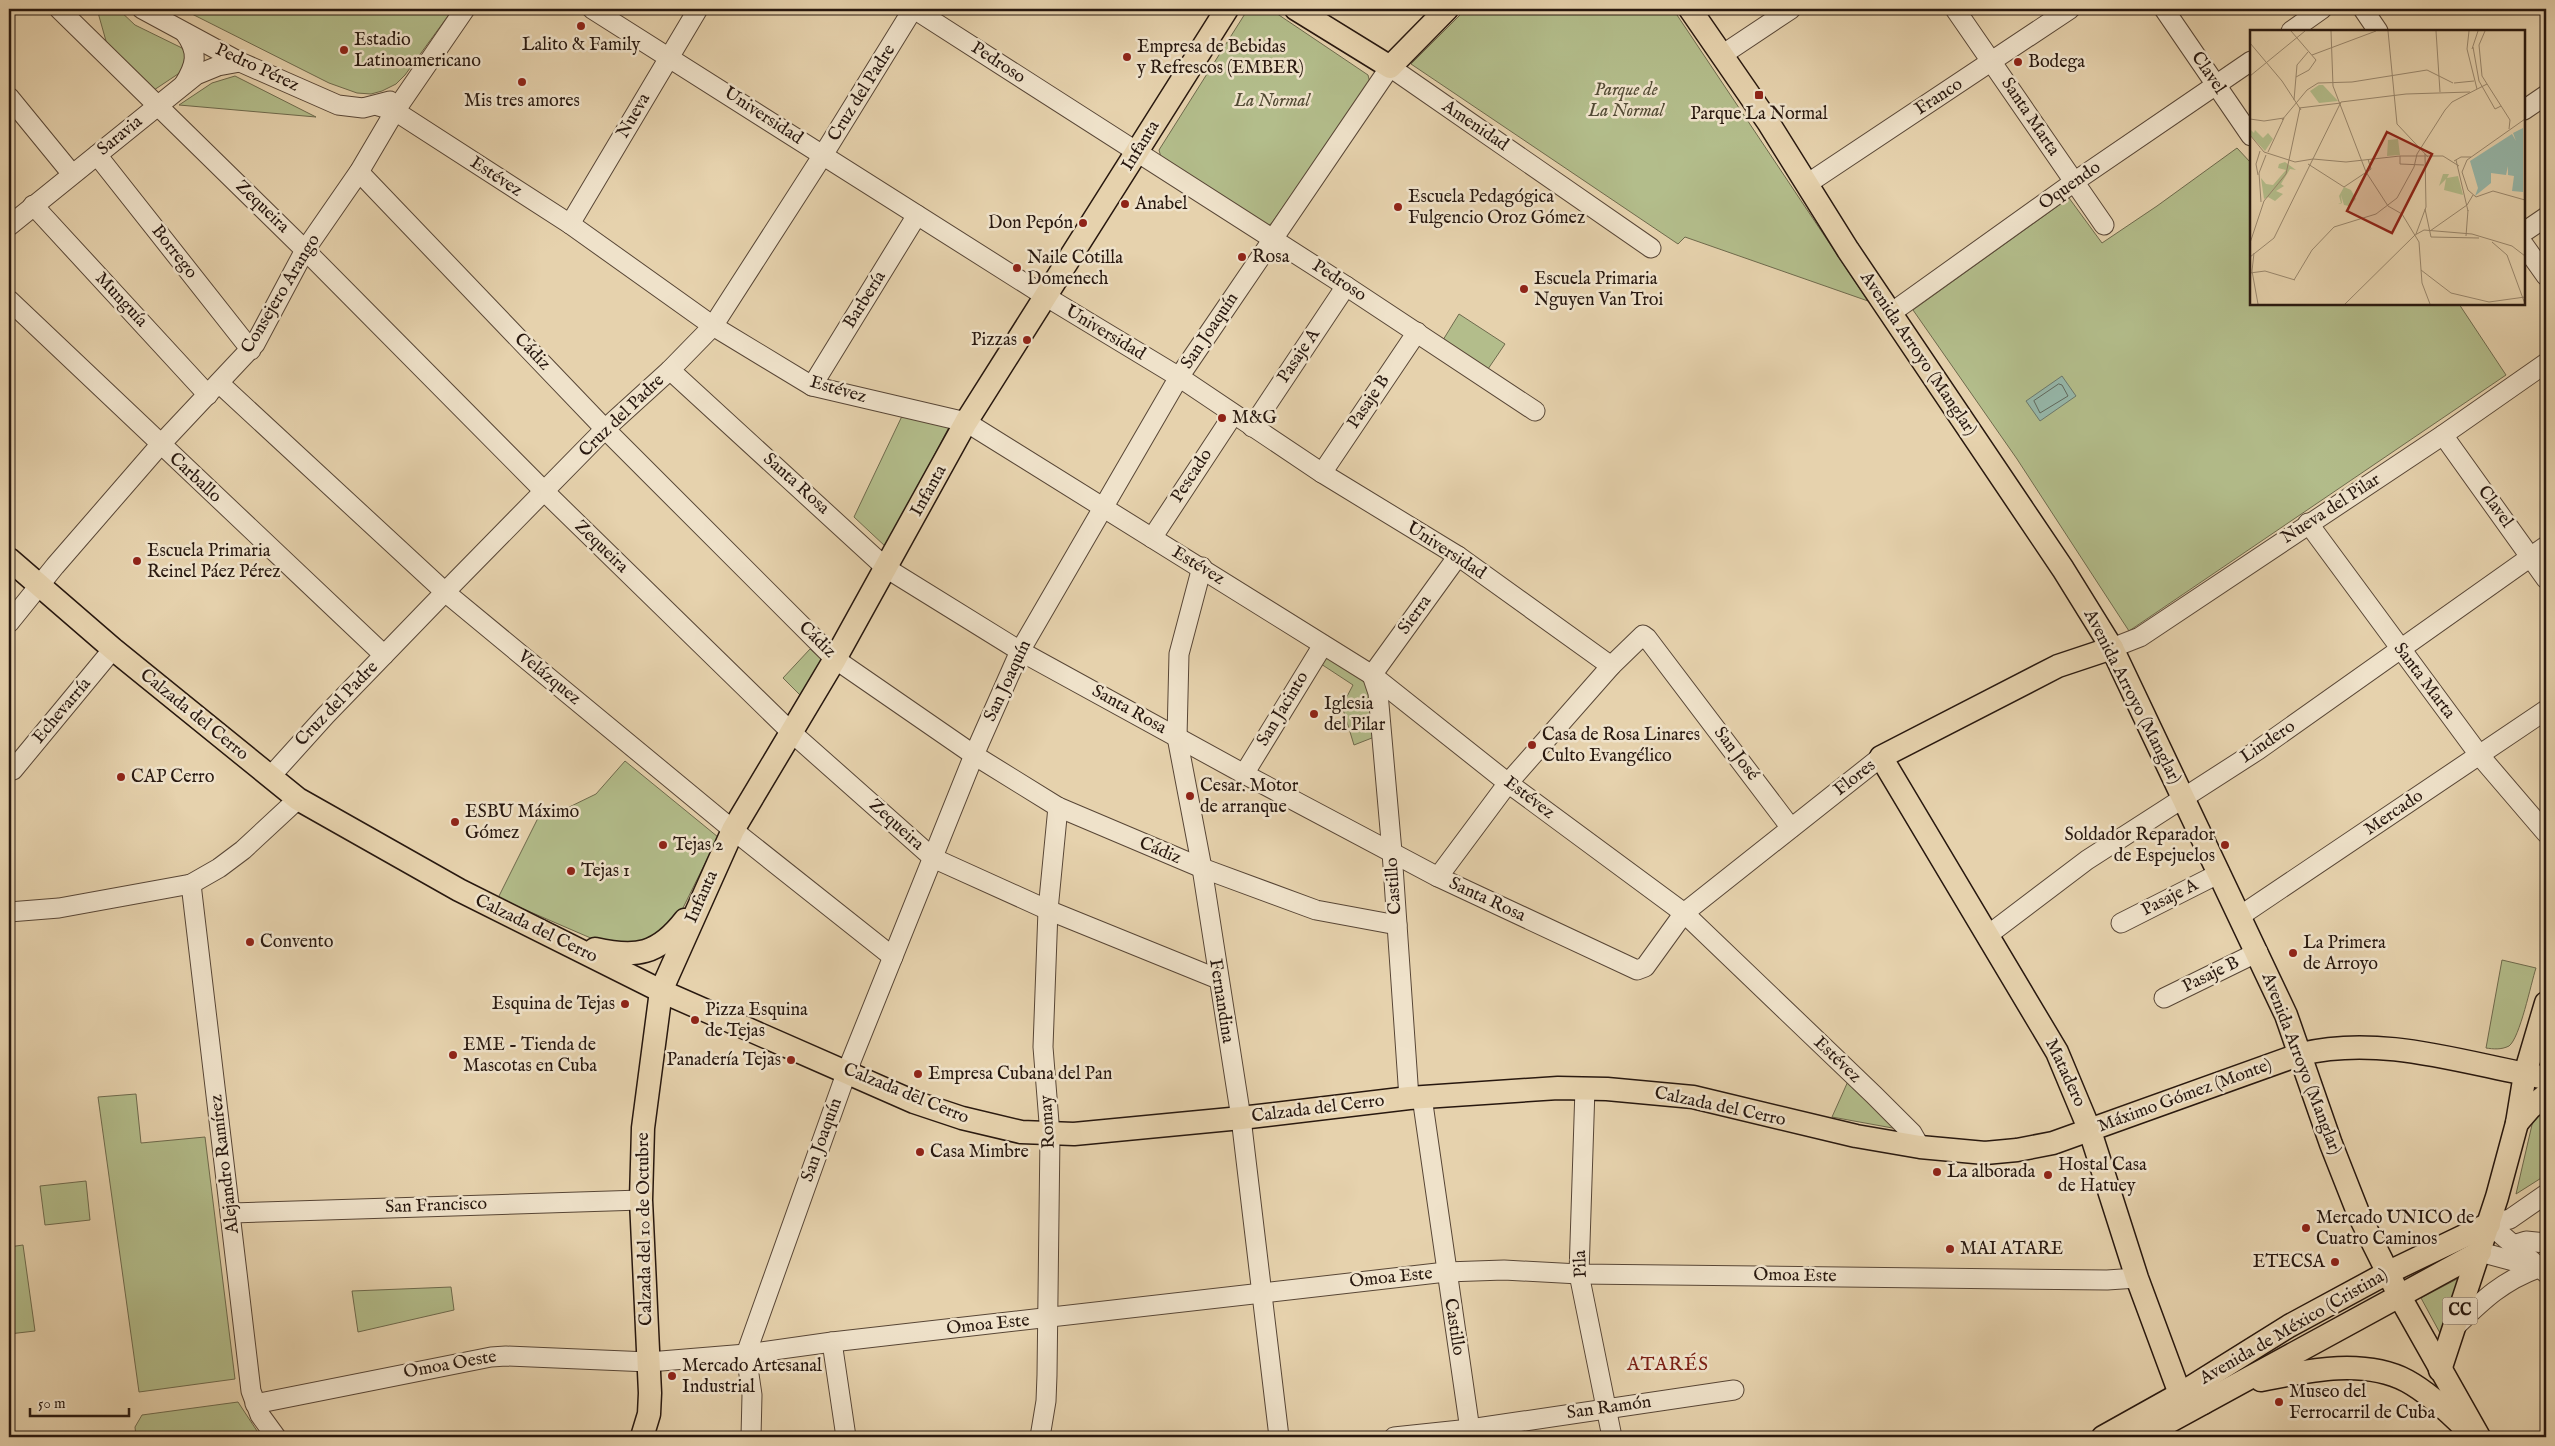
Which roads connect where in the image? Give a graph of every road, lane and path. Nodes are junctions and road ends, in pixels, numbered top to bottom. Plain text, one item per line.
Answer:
1 (59, 9) edge
2 (142, 9) edge
3 (464, 9) edge
4 (592, 9) edge
5 (698, 9) edge
6 (914, 9) edge
7 (1228, 9) edge
8 (1296, 9) edge
9 (1447, 9) edge
10 (1690, 9) edge
11 (1791, 9) edge
12 (1956, 9) edge
13 (2070, 9) edge
14 (2164, 9) edge
15 (2322, 9) edge
16 (2363, 9) edge
17 (2292, 30) edge
18 (2377, 30) edge
19 (185, 34) junction
20 (1722, 55) junction
21 (669, 56) junction
22 (240, 62) junction
23 (1992, 62) junction
24 (2250, 62) edge
25 (1390, 67) junction
26 (183, 86) junction
27 (2217, 86) junction
28 (2546, 95) edge
29 (9, 97) edge
30 (158, 105) junction
31 (387, 108) junction
32 (2525, 109) edge
33 (2250, 135) edge
34 (1137, 153) junction
35 (97, 155) junction
36 (823, 155) junction
37 (359, 172) junction
38 (72, 174) junction
39 (2074, 182) junction
40 (1807, 184) junction
41 (34, 206) junction
42 (917, 215) junction
43 (2546, 217) edge
44 (570, 224) junction
45 (2104, 225) dead end
46 (9, 226) edge
47 (2525, 231) edge
48 (1274, 239) junction
49 (2525, 246) edge
50 (1651, 248) dead end
51 (305, 250) junction
52 (2546, 276) edge
53 (1346, 286) junction
54 (1045, 296) junction
55 (9, 300) edge
56 (1890, 313) junction
57 (713, 326) junction
58 (1417, 332) junction
59 (251, 350) junction
60 (2546, 363) edge
61 (670, 370) junction
62 (1179, 377) junction
63 (812, 386) junction
64 (214, 389) junction
65 (1535, 411) dead end
66 (1233, 415) junction
67 (966, 422) junction
68 (1252, 427) junction
69 (605, 429) junction
70 (2443, 435) junction
71 (160, 445) junction
72 (1322, 473) junction
73 (545, 492) junction
74 (1104, 506) junction
75 (2308, 523) junction
76 (1152, 538) junction
77 (2546, 546) edge
78 (1458, 556) junction
79 (2530, 557) junction
80 (9, 559) edge
81 (1202, 567) junction
82 (886, 568) junction
83 (2546, 580) edge
84 (39, 586) junction
85 (445, 592) junction
86 (9, 623) edge
87 (1323, 645) junction
88 (2112, 648) junction
89 (113, 649) junction
90 (2400, 650) junction
91 (1020, 651) junction
92 (384, 655) junction
93 (835, 659) junction
94 (1611, 666) junction
95 (1372, 675) junction
96 (2546, 710) edge
97 (791, 732) junction
98 (1176, 737) junction
99 (974, 755) junction
100 (1881, 756) junction
101 (2480, 756) junction
102 (10, 771) edge
103 (1244, 774) junction
104 (270, 776) junction
105 (1508, 783) junction
106 (2184, 797) junction
107 (298, 799) junction
108 (1058, 807) junction
109 (1791, 828) junction
110 (733, 830) junction
111 (2546, 833) edge
112 (1392, 852) junction
113 (933, 858) junction
114 (1202, 868) junction
115 (2220, 873) junction
116 (1438, 877) junction
117 (191, 884) junction
118 (703, 895) junction
119 (1048, 910) junction
120 (9, 912) edge
121 (1684, 913) junction
122 (2240, 916) junction
123 (2121, 923) dead end
124 (1397, 925) junction
125 (1988, 935) junction
126 (557, 939) junction
127 (2258, 952) junction
128 (893, 957) junction
129 (1642, 970) joint
130 (1218, 979) junction
131 (661, 991) junction
132 (2164, 998) dead end
133 (2546, 1003) edge
134 (2542, 1028) edge
135 (2301, 1054) junction
136 (847, 1071) junction
137 (2536, 1076) edge
138 (1585, 1088) junction
139 (2546, 1096) edge
140 (1416, 1098) junction
141 (1241, 1118) junction
142 (2518, 1123) junction
143 (2090, 1131) junction
144 (1050, 1135) junction
145 (1920, 1147) junction
146 (2546, 1194) edge
147 (641, 1200) junction
148 (232, 1212) junction
149 (2521, 1212) junction
150 (2489, 1224) junction
151 (2520, 1243) junction
152 (2546, 1244) edge
153 (2480, 1252) junction
154 (2542, 1270) edge
155 (1446, 1272) junction
156 (2387, 1272) junction
157 (1579, 1274) junction
158 (2137, 1278) junction
159 (1262, 1292) junction
160 (2400, 1296) junction
161 (1047, 1319) junction
162 (2455, 1327) junction
163 (832, 1342) junction
164 (746, 1354) junction
165 (648, 1362) junction
166 (2440, 1370) junction
167 (2240, 1384) junction
168 (1734, 1390) dead end
169 (2180, 1394) junction
170 (2203, 1402) junction
171 (255, 1404) junction
172 (1607, 1408) junction
173 (1471, 1433) edge
174 (276, 1437) edge
175 (642, 1437) edge
176 (751, 1437) edge
177 (846, 1437) edge
178 (1040, 1437) edge
179 (1278, 1437) edge
180 (1394, 1437) edge
181 (1612, 1437) edge
182 (2103, 1437) edge
183 (2141, 1437) edge
184 (2473, 1437) edge
185 (2479, 1437) edge

1 - 30 street, Zequeira
2 - 19 street, Pedro Pérez
3 - 31 street, Pedro Pérez
4 - 21 street, Universidad
5 - 21 street, Nueva
6 - 34 street, Pedroso
6 - 36 street, Cruz del Padre
7 - 34 main road, Infanta
8 - 25 main road, Amenidad
9 - 25 main road, San Joaquín
10 - 20 main road, Avenida Arroyo (Manglar)
11 - 20 street
12 - 23 street, Santa Marta
13 - 23 street, Franco
14 - 27 street, Clavel
15 - 17 street
16 - 18 street
19 - 22 street, Pedro Pérez
19 - 26 street
20 - 40 main road, Avenida Arroyo (Manglar)
21 - 36 street, Universidad
21 - 44 street, Nueva
22 - 26 street, Saravia
22 - 31 street, Pedro Pérez
23 - 39 street, Santa Marta
23 - 40 street, Franco
24 - 27 street, Oquendo
25 - 48 street, San Joaquín
25 - 50 street, Amenidad
26 - 30 street, Saravia
27 - 33 street, Clavel
27 - 39 street, Oquendo
28 - 32 street
29 - 38 street
30 - 35 street, Saravia
30 - 51 street, Zequeira
31 - 37 street, Consejero Arango
31 - 44 street, Estévez
34 - 48 street, Pedroso
34 - 54 main road, Infanta
35 - 38 street, Saravia
35 - 59 street, Borrego
36 - 42 street, Universidad
36 - 57 street, Cruz del Padre
37 - 51 street, Consejero Arango
37 - 69 street, Cádiz
38 - 41 street, Saravia
39 - 45 street, Santa Marta
39 - 56 street, Oquendo
40 - 56 main road, Avenida Arroyo (Manglar)
41 - 46 street, Saravia
41 - 64 street, Munguía
42 - 54 street, Universidad
42 - 63 street, Barbería
43 - 47 street
44 - 57 street, Estévez
48 - 53 street, Pedroso
48 - 62 street, San Joaquín
49 - 52 street
51 - 59 street, Consejero Arango
51 - 73 street, Zequeira
53 - 58 street, Pedroso
53 - 68 street, Pasaje A
54 - 62 street, Universidad
54 - 67 main road, Infanta
55 - 71 street, Carballo
56 - 88 main road, Avenida Arroyo (Manglar)
57 - 61 street, Cruz del Padre
57 - 63 street, Estévez
58 - 65 street, Pedroso
58 - 72 street, Pasaje B
59 - 64 street, Consejero Arango
60 - 70 street, Nueva del Pilar
61 - 69 street, Cruz del Padre
61 - 82 street, Santa Rosa
62 - 66 street, Universidad
62 - 74 street, San Joaquín
63 - 67 street, Estévez
64 - 71 street, Consejero Arango
64 - 85 street, Velázquez
66 - 68 street, Universidad
66 - 76 street, Pescado
67 - 74 street, Estévez
67 - 82 main road, Infanta
68 - 72 street, Universidad
69 - 73 street, Cruz del Padre
69 - 93 street, Cádiz
70 - 75 street, Nueva del Pilar
70 - 79 street, Clavel
71 - 84 street, Consejero Arango
71 - 92 street, Carballo
72 - 78 street, Universidad
73 - 85 street, Cruz del Padre
73 - 97 street, Zequeira
74 - 76 street, Estévez
74 - 91 street, San Joaquín
75 - 88 street, Nueva del Pilar
75 - 90 street, Santa Marta
76 - 81 street, Estévez
77 - 79 street, Lindero
78 - 94 street, Universidad
78 - 95 street, Sierra
79 - 83 street, Clavel
79 - 90 street, Lindero
80 - 84 main road, Calzada del Cerro
81 - 87 street, Estévez
81 - 98 street, Fernandina
82 - 91 street, Santa Rosa
82 - 93 main road, Infanta
84 - 86 street, Consejero Arango
84 - 89 main road, Calzada del Cerro
85 - 92 street, Cruz del Padre
85 - 110 street, Velázquez
87 - 95 street, Estévez
87 - 103 street, San Jacinto
88 - 100 main road, Flores
88 - 106 main road, Avenida Arroyo (Manglar)
89 - 102 street, Echevarría
89 - 104 main road, Calzada del Cerro
90 - 101 street, Santa Marta
90 - 106 street, Lindero
91 - 98 street, Santa Rosa
91 - 99 street, San Joaquín
92 - 104 street, Cruz del Padre
93 - 97 main road, Infanta
93 - 99 street, Cádiz
94 - 105 street
94 - 109 street, San José
95 - 105 street, Estévez
95 - 112 street, Castillo
96 - 101 street, Mercado
97 - 110 main road, Infanta
97 - 113 street, Zequeira
98 - 103 street, Santa Rosa
98 - 114 street, Fernandina
99 - 108 street, Cádiz
99 - 113 street, San Joaquín
100 - 109 street, Flores
100 - 125 main road, Matadero
101 - 111 street, Santa Marta
101 - 122 street, Mercado
103 - 112 street, Santa Rosa
104 - 107 main road, Calzada del Cerro
105 - 116 street
105 - 121 street, Estévez
106 - 115 main road, Avenida Arroyo (Manglar)
106 - 125 street, Lindero
107 - 117 street
107 - 126 main road, Calzada del Cerro
108 - 114 street, Cádiz
108 - 119 street, Romay
109 - 121 street, Flores
110 - 118 main road, Infanta
110 - 128 street, Velázquez
112 - 116 street, Santa Rosa
112 - 124 street, Castillo
113 - 119 street, Zequeira
113 - 128 street, San Joaquín
114 - 124 street, Cádiz
114 - 130 street, Fernandina
115 - 122 main road, Avenida Arroyo (Manglar)
115 - 123 street, Pasaje A
116 - 129 street, Santa Rosa
117 - 120 street
117 - 148 street, Alejandro Ramírez
118 - 126 main road
118 - 131 main road, Infanta
119 - 130 street, Zequeira
119 - 144 street, Romay
121 - 129 street, Flores
121 - 145 street, Estévez
122 - 127 main road, Avenida Arroyo (Manglar)
124 - 140 street, Castillo
125 - 143 main road, Matadero
126 - 131 main road, Calzada del Cerro
127 - 132 street, Pasaje B
127 - 135 main road, Avenida Arroyo (Manglar)
128 - 136 street, San Joaquín
130 - 141 street, Fernandina
131 - 136 main road, Calzada del Cerro
131 - 147 main road, Calzada del 10 de Octubre
133 - 134 main road
134 - 137 main road
135 - 137 main road, Máximo Gómez (Monte)
135 - 143 main road, Máximo Gómez (Monte)
135 - 156 main road, Avenida Arroyo (Manglar)
136 - 144 main road, Calzada del Cerro
136 - 164 street, San Joaquín
137 - 142 main road, CC
138 - 140 main road, Calzada del Cerro
138 - 145 main road, Calzada del Cerro
138 - 157 street, Pila
139 - 142 main road
140 - 141 main road, Calzada del Cerro
140 - 155 street, Castillo
141 - 144 main road, Calzada del Cerro
141 - 159 street, Fernandina
142 - 150 main road, CC
143 - 145 main road, Calzada del Cerro
143 - 158 main road, Matadero
144 - 161 street, Romay
146 - 149 street
147 - 148 street, San Francisco
147 - 165 main road, Calzada del 10 de Octubre
148 - 171 street, Alejandro Ramírez
149 - 150 street
149 - 151 street
150 - 151 street
150 - 153 main road, CC
150 - 156 main road, Avenida de México (Cristina)
151 - 152 street
151 - 154 street
153 - 154 street
153 - 160 main road, Avenida de México (Cristina)
153 - 162 main road, CC
154 - 162 street
155 - 157 street, Omoa Este
155 - 159 street, Omoa Este
155 - 173 street, Castillo
156 - 160 main road, Avenida Arroyo (Manglar)
156 - 169 main road, Avenida de México (Cristina)
157 - 158 street, Omoa Este
157 - 172 street, Pila
158 - 169 main road, Matadero
159 - 161 street, Omoa Este
159 - 179 street, Fernandina
160 - 166 main road, Avenida Arroyo (Manglar)
160 - 167 main road, Avenida de México (Cristina)
161 - 163 street, Omoa Este
161 - 178 street, Romay
162 - 166 main road, CC
163 - 164 street, Omoa Este
163 - 177 street
164 - 165 street, Omoa Este
164 - 176 street, San Joaquín
165 - 171 street, Omoa Oeste
165 - 175 main road, Calzada del 10 de Octubre
166 - 185 main road, Avenida Arroyo (Manglar)
167 - 170 main road, Avenida de México (Cristina)
167 - 184 main road
168 - 172 street, San Ramón
169 - 170 main road
169 - 182 main road, Avenida de México (Cristina)
170 - 183 main road, Avenida de México (Cristina)
171 - 174 street, Alejandro Ramírez
172 - 173 street, San Ramón
172 - 181 street, Pila
173 - 180 street, San Ramón

